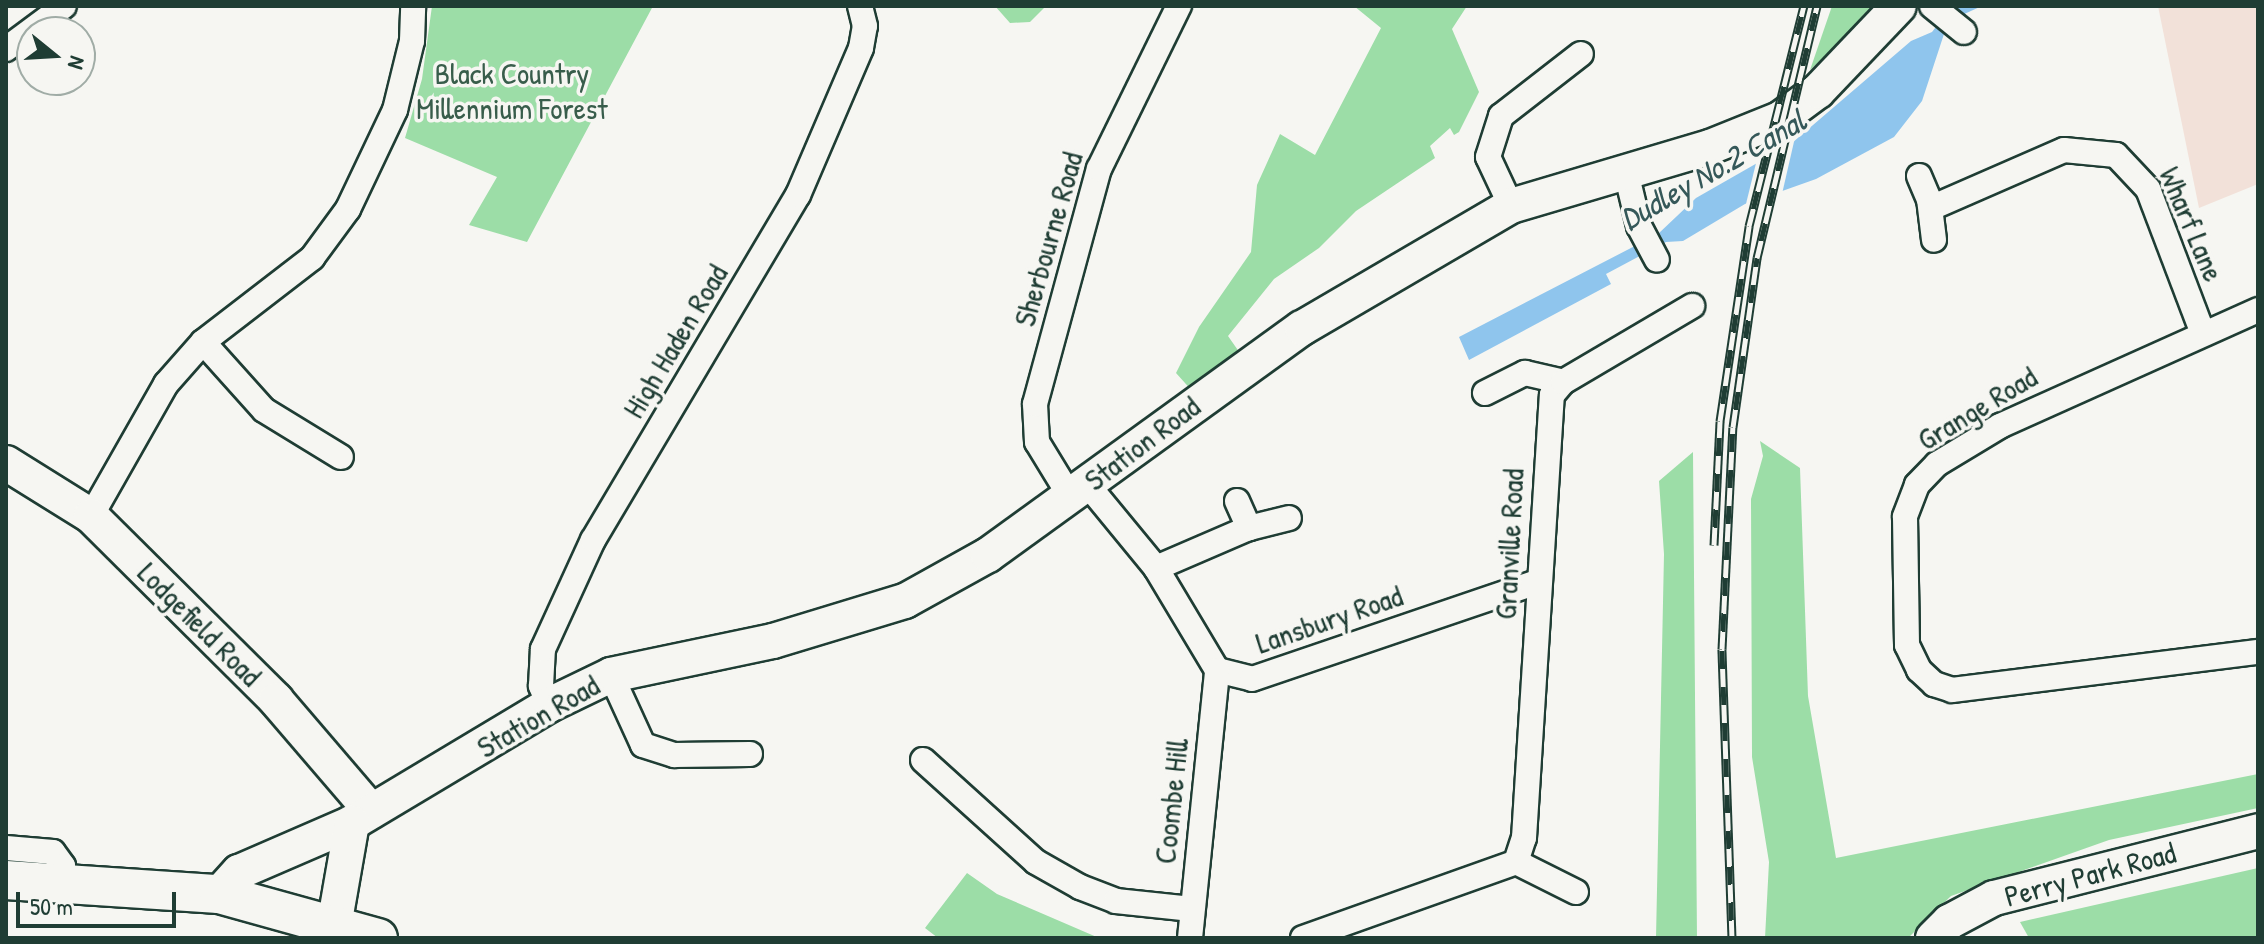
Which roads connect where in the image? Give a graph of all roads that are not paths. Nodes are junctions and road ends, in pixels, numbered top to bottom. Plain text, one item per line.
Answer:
1 (64, 6) edge
2 (413, 6) edge
3 (860, 6) edge
4 (1179, 6) edge
5 (1899, 6) edge
6 (1932, 6) edge
7 (1964, 32) dead end
8 (6, 49) edge
9 (1581, 54) dead end
10 (1626, 172) junction
11 (1919, 176) dead end
12 (1511, 206) junction
13 (1931, 208) junction
14 (1934, 240) dead end
15 (1657, 260) dead end
16 (1692, 306) dead end
17 (2258, 310) edge
18 (2202, 331) junction
19 (203, 342) junction
20 (1563, 382) junction
21 (1485, 393) dead end
22 (341, 457) dead end
23 (6, 463) edge
24 (1079, 490) junction
25 (1237, 501) dead end
26 (91, 516) junction
27 (1289, 518) dead end
28 (1249, 528) junction
29 (1156, 568) junction
30 (1540, 581) junction
31 (2258, 652) edge
32 (1217, 670) junction
33 (611, 675) junction
34 (549, 705) junction
35 (750, 754) dead end
36 (923, 760) dead end
37 (362, 817) junction
38 (2258, 831) edge
39 (6, 848) edge
40 (1516, 862) junction
41 (6, 880) edge
42 (62, 883) junction
43 (1576, 892) dead end
44 (219, 894) junction
45 (1192, 909) junction
46 (334, 926) junction
47 (378, 938) edge
48 (1190, 938) edge
49 (1303, 938) edge
50 (1933, 938) edge

1 - 8 street
2 - 19 street
3 - 34 street, High Haden Road
4 - 24 street, Sherbourne Road
5 - 10 street, Station Road
6 - 7 street
9 - 12 street
10 - 12 street, Station Road
10 - 15 street
11 - 13 street
12 - 24 street, Station Road
13 - 14 street
13 - 18 street, Wharf Lane
16 - 20 street
17 - 18 street, Grange Road
18 - 31 street, Grange Road
19 - 22 street
19 - 26 street
20 - 21 street
20 - 30 street, Granville Road
23 - 26 street, Lodgefield Road
24 - 29 street
24 - 33 street, Station Road
25 - 28 street
26 - 37 street, Lodgefield Road
27 - 28 street
28 - 29 street
29 - 32 street
30 - 32 street, Lansbury Road
30 - 40 street, Granville Road
32 - 45 street, Coombe Hill
33 - 34 street, Station Road
33 - 35 street
34 - 37 street, Station Road
36 - 45 street
37 - 44 street, Station Road
37 - 46 street
38 - 50 street, Perry Park Road
39 - 42 street
40 - 43 street
40 - 49 street
41 - 42 main road
42 - 44 main road
44 - 46 main road
45 - 48 street, Coombe Hill
46 - 47 main road

